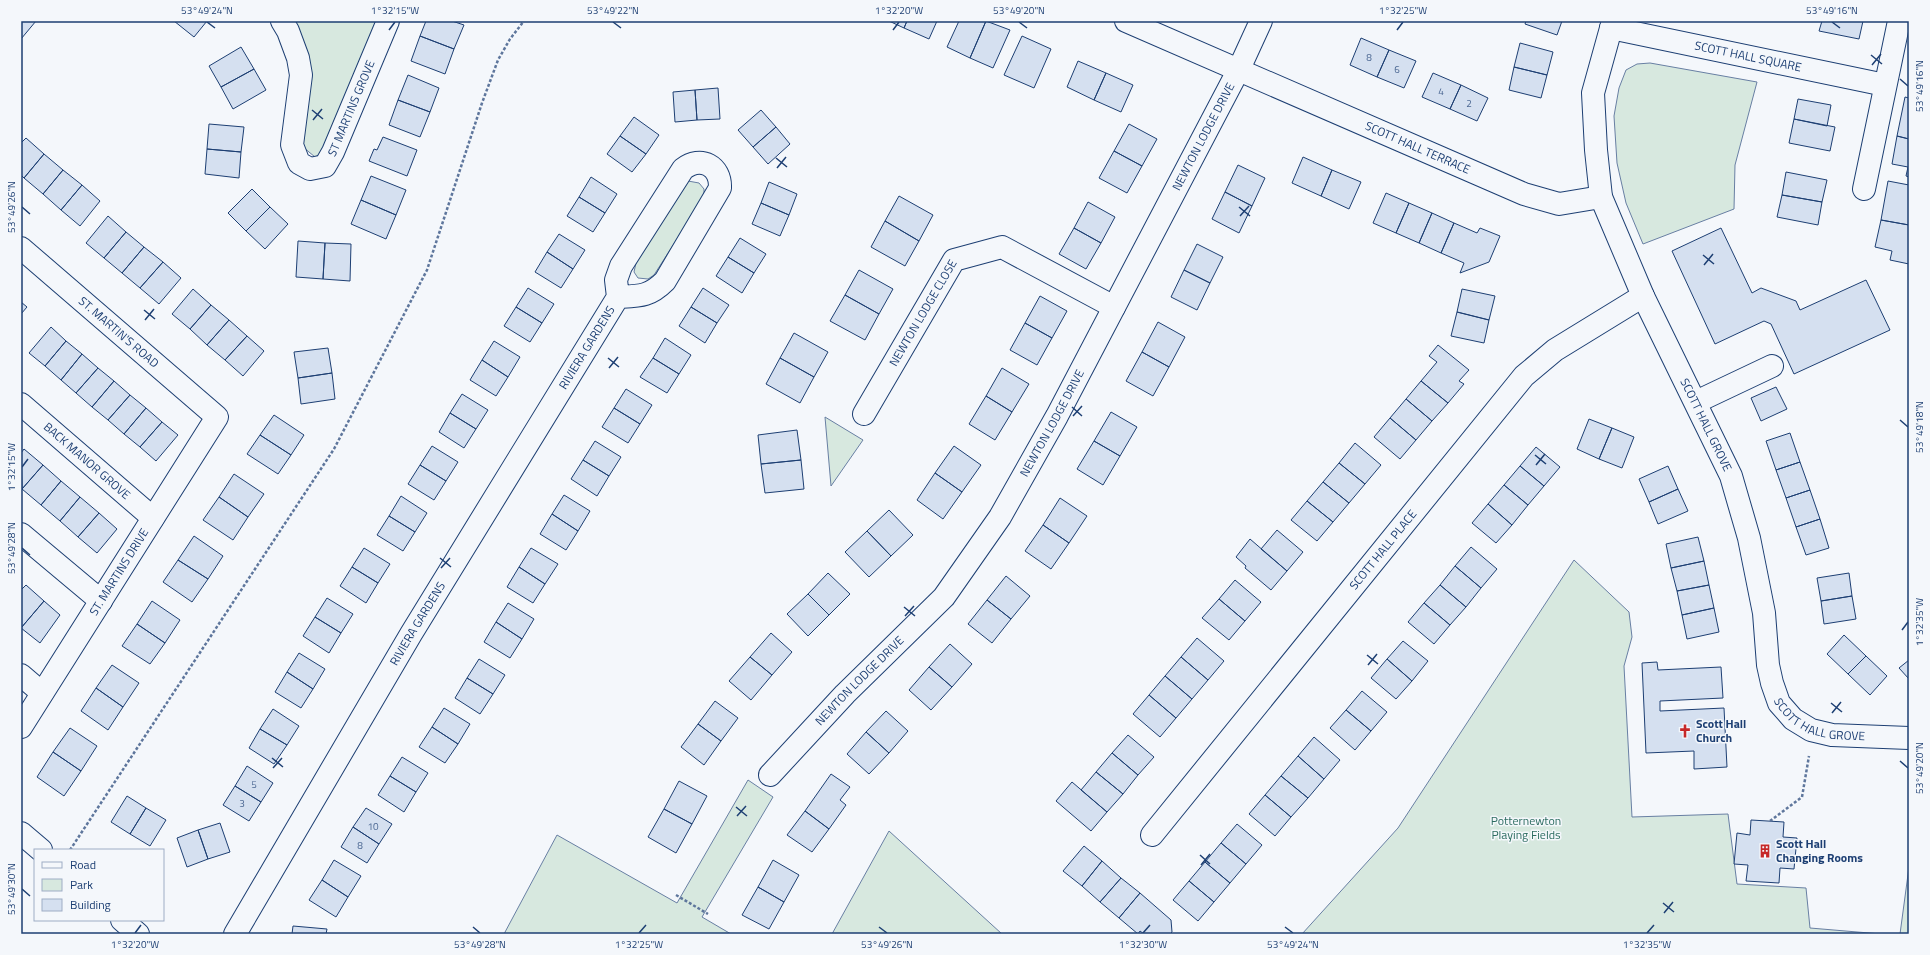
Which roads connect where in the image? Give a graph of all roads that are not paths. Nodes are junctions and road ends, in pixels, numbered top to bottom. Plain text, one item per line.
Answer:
1 (282, 21) edge
2 (388, 21) edge
3 (1126, 21) edge
4 (1261, 21) edge
5 (1899, 21) edge
6 (1612, 24) edge
7 (1238, 70) junction
8 (1886, 85) junction
9 (1864, 189) dead end
10 (1600, 196) junction
11 (21, 248) edge
12 (1643, 296) junction
13 (618, 297) junction
14 (1114, 307) junction
15 (1772, 366) dead end
16 (1696, 402) junction
17 (21, 404) edge
18 (864, 414) dead end
19 (217, 417) joint
20 (153, 518) junction
21 (21, 534) edge
22 (101, 601) junction
23 (21, 675) edge
24 (42, 693) junction
25 (21, 727) edge
26 (1909, 738) edge
27 (770, 775) dead end
28 (21, 833) edge
29 (1152, 835) dead end
30 (40, 849) edge
31 (123, 921) edge
32 (138, 934) edge
33 (235, 934) edge

1 - 2 street, ST MARTINS GROVE
3 - 7 street, SCOTT HALL TERRACE
4 - 7 street, NEWTON LODGE DRIVE
5 - 8 street
6 - 8 street, SCOTT HALL SQUARE
6 - 10 street, SCOTT HALL GROVE
7 - 10 street, SCOTT HALL TERRACE
7 - 14 street, NEWTON LODGE DRIVE
8 - 9 street
10 - 12 street, SCOTT HALL GROVE
11 - 19 street, ST. MARTIN'S ROAD
12 - 16 street, SCOTT HALL GROVE
12 - 29 street, SCOTT HALL PLACE
13 - 13 street, RIVIERA GARDENS
13 - 33 street, RIVIERA GARDENS
14 - 18 street, NEWTON LODGE CLOSE
14 - 27 street, NEWTON LODGE DRIVE
15 - 16 street
16 - 26 street, SCOTT HALL GROVE
17 - 20 street, BACK MANOR GROVE
19 - 20 street, ST. MARTINS DRIVE
20 - 22 street, ST. MARTINS DRIVE
21 - 22 street
22 - 24 street, ST. MARTINS DRIVE
23 - 24 street
24 - 25 street, ST. MARTINS DRIVE
28 - 30 street
31 - 32 street

